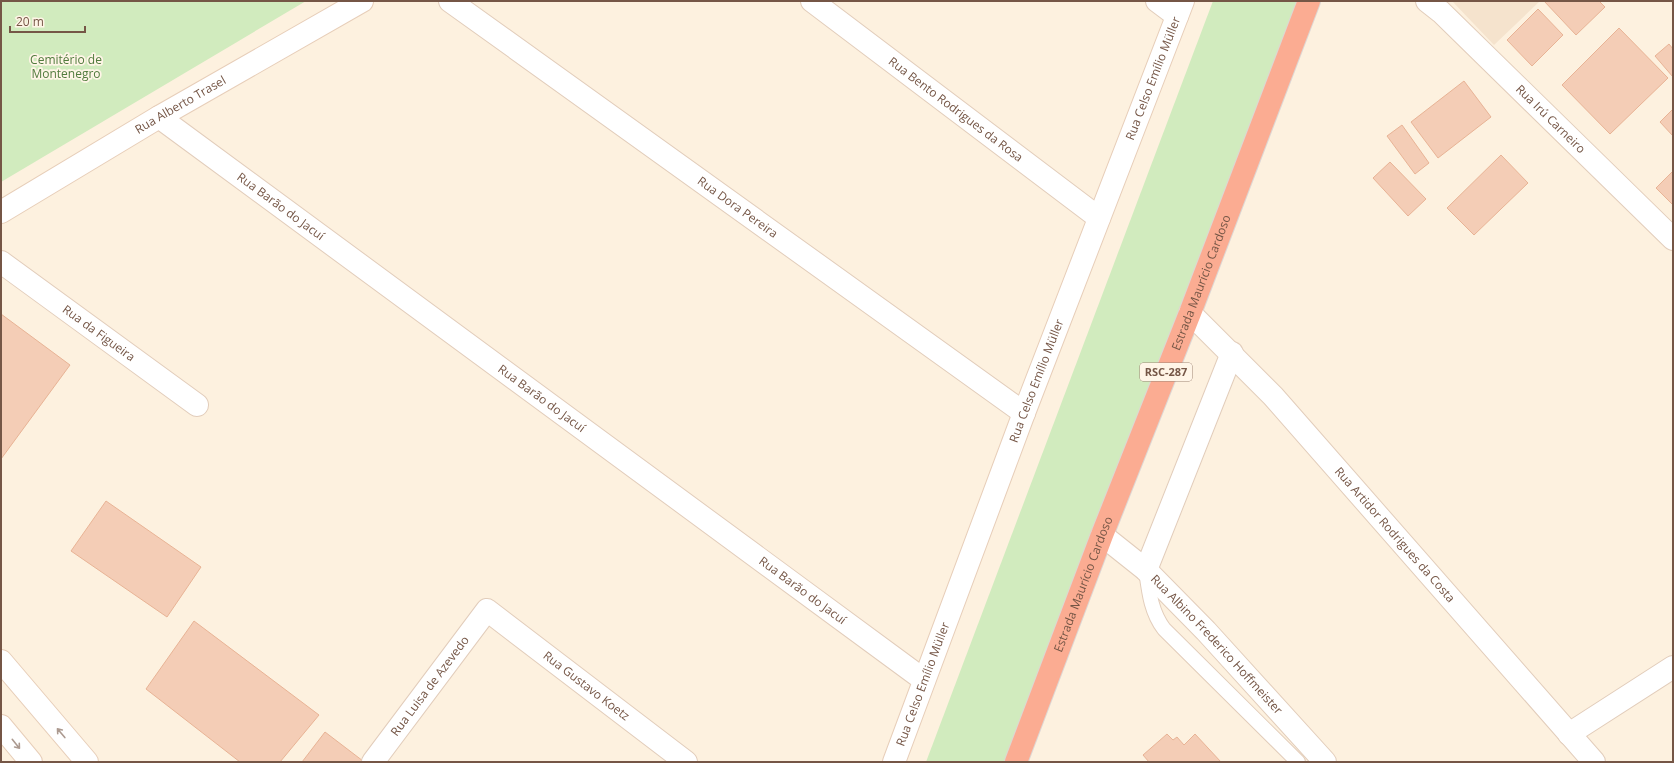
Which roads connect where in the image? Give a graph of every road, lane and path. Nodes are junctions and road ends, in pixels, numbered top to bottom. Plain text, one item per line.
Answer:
1 (362, 1) edge
2 (450, 1) edge
3 (812, 1) edge
4 (1157, 1) edge
5 (1309, 1) edge
6 (1427, 1) edge
7 (1180, 8) edge
8 (158, 117) junction
9 (1, 212) edge
10 (1099, 218) junction
11 (1673, 239) edge
12 (1, 262) edge
13 (1190, 313) junction
14 (1232, 353) junction
15 (197, 405) dead end
16 (1024, 413) junction
17 (1102, 535) junction
18 (1146, 570) junction
19 (487, 610) joint
20 (1, 661) edge
21 (1673, 667) edge
22 (924, 680) junction
23 (1, 726) edge
24 (1569, 734) junction
25 (1019, 756) edge
26 (31, 762) edge
27 (87, 762) edge
28 (373, 762) edge
29 (686, 762) edge
30 (894, 762) edge
31 (1298, 762) edge
32 (1325, 762) edge
33 (1594, 762) edge

1 - 8 street, Rua Alberto Trasel
2 - 16 street, Rua Dora Pereira
3 - 10 street, Rua Bento Rodrigues da Rosa
4 - 7 street
5 - 13 highway, Estrada Maurício Cardoso / RSC-287
6 - 11 street, Rua Irú Carneiro
7 - 10 street, Rua Celso Emílio Müller
8 - 9 street, Rua Alberto Trasel
8 - 22 street, Rua Barão do Jacuí
10 - 16 street, Rua Celso Emílio Müller
12 - 15 street, Rua da Figueira
13 - 14 street, Rua Artidor Rodrigues da Costa
13 - 17 highway, Estrada Maurício Cardoso / RSC-287
14 - 18 street
14 - 24 street, Rua Artidor Rodrigues da Costa
16 - 22 street, Rua Celso Emílio Müller
17 - 18 street, Rua Albino Frederico Hoffmeister
17 - 25 highway, Estrada Maurício Cardoso / RSC-287
18 - 31 lane
18 - 32 street, Rua Albino Frederico Hoffmeister
19 - 28 street, Rua Luisa de Azevedo
19 - 29 street, Rua Gustavo Koetz
27 -> 20 street
21 - 24 street
22 - 30 street, Rua Celso Emílio Müller
23 -> 26 street
24 - 33 street, Rua Artidor Rodrigues da Costa

